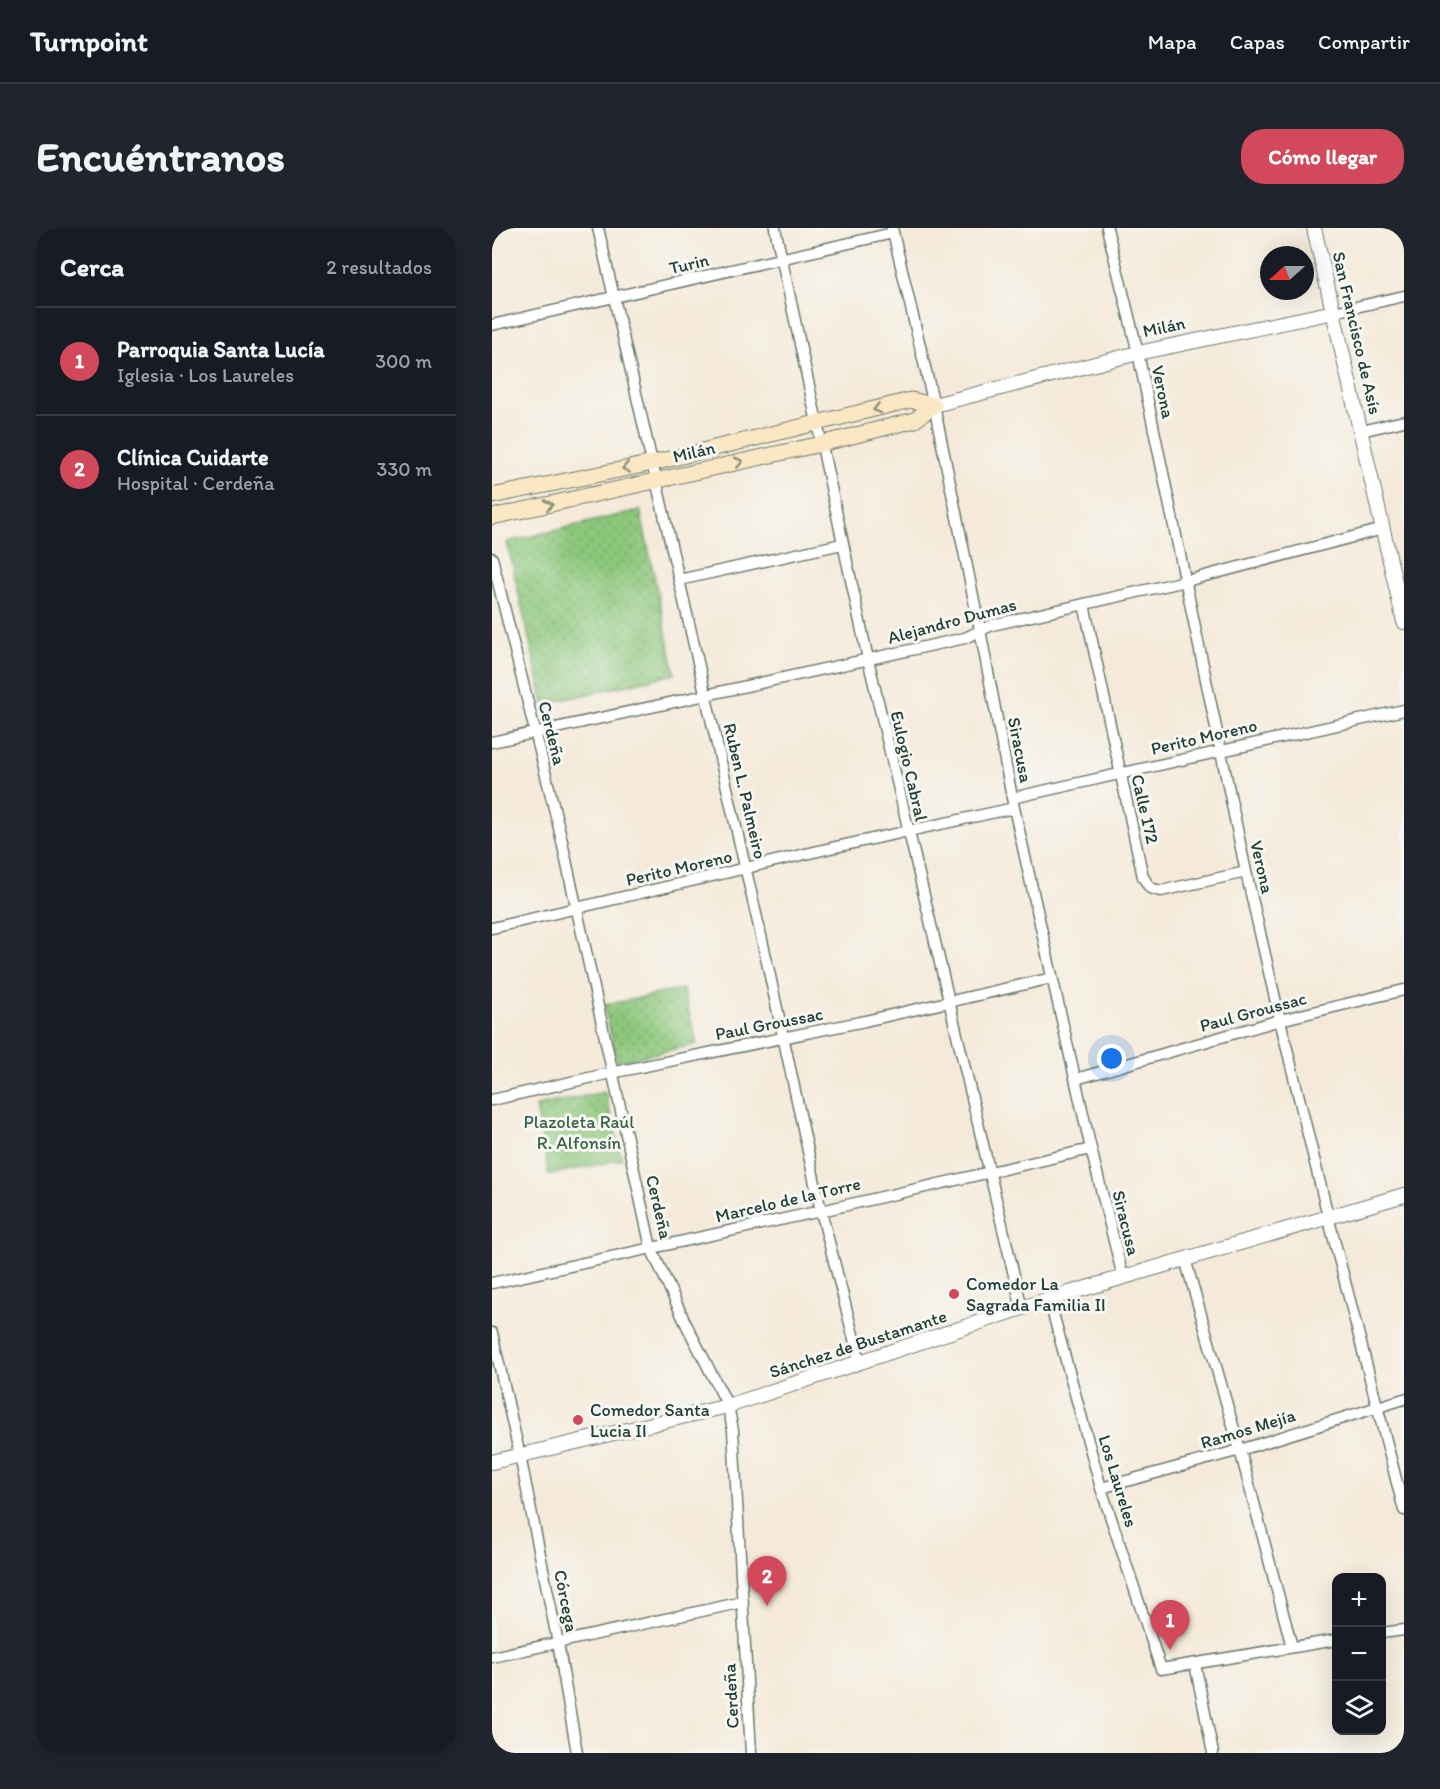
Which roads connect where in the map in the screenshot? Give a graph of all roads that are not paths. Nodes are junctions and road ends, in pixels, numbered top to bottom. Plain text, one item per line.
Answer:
1 (598, 228) edge
2 (775, 228) edge
3 (1107, 228) edge
4 (1314, 228) edge
5 (892, 230) edge
6 (782, 260) junction
7 (1404, 296) edge
8 (614, 297) junction
9 (1334, 312) junction
10 (492, 325) edge
11 (1138, 353) junction
12 (934, 405) junction
13 (1404, 421) edge
14 (817, 424) junction
15 (1361, 432) junction
16 (821, 444) junction
17 (653, 463) junction
18 (657, 480) junction
19 (492, 496) edge
20 (492, 517) edge
21 (1383, 529) junction
22 (842, 544) junction
23 (492, 558) edge
24 (679, 580) junction
25 (1186, 581) junction
26 (1084, 604) junction
27 (1404, 622) edge
28 (980, 630) junction
29 (868, 659) junction
30 (706, 696) junction
31 (1404, 710) edge
32 (536, 733) junction
33 (492, 742) edge
34 (1220, 750) junction
35 (1120, 773) junction
36 (1013, 803) junction
37 (907, 831) junction
38 (746, 870) junction
39 (1246, 872) junction
40 (576, 908) junction
41 (492, 928) edge
42 (1052, 978) junction
43 (1404, 990) edge
44 (949, 1001) junction
45 (1280, 1020) junction
46 (783, 1038) junction
47 (611, 1073) junction
48 (1076, 1079) junction
49 (492, 1100) edge
50 (1091, 1149) junction
51 (988, 1172) junction
52 (1404, 1195) edge
53 (821, 1211) junction
54 (1328, 1216) junction
55 (651, 1248) junction
56 (1185, 1260) junction
57 (1123, 1277) junction
58 (492, 1283) edge
59 (1049, 1299) junction
60 (1022, 1309) junction
61 (492, 1333) edge
62 (860, 1362) junction
63 (1404, 1399) edge
64 (728, 1406) junction
65 (1378, 1407) junction
66 (1240, 1450) junction
67 (520, 1455) junction
68 (492, 1462) edge
69 (1101, 1488) junction
70 (1404, 1510) edge
71 (743, 1602) junction
72 (1404, 1630) edge
73 (1386, 1633) edge
74 (1332, 1641) edge
75 (558, 1643) junction
76 (1292, 1647) junction
77 (492, 1658) edge
78 (1194, 1665) junction
79 (577, 1753) edge
80 (751, 1753) edge
81 (1214, 1753) edge

1 - 8 street, Ruben L. Palmeiro
2 - 6 street, Eulogio Cabral
3 - 11 street, Verona
4 - 9 street, San Francisco de Asís
5 - 6 street, Turin
5 - 12 street, Siracusa
6 - 8 street, Turin
6 - 14 street, Eulogio Cabral
7 - 9 street, Milán
8 - 10 street, Turin
8 - 17 street, Ruben L. Palmeiro
9 - 11 street, Milán
9 - 15 street, San Francisco de Asís
11 - 12 street, Milán
11 - 25 street, Verona
12 -> 14 main road, Milán
12 - 16 main road, Milán
12 - 28 street, Siracusa
13 - 15 street
14 - 16 street, Eulogio Cabral
14 - 17 main road, Milán
15 - 21 street, San Francisco de Asís
18 -> 16 main road, Milán
16 - 22 street, Eulogio Cabral
17 - 18 street, Ruben L. Palmeiro
17 -> 19 main road, Milán
20 -> 18 main road, Milán
18 - 24 street, Ruben L. Palmeiro
21 - 25 street, Alejandro Dumas
21 - 27 street, San Francisco de Asís
22 - 24 street
22 - 29 street, Eulogio Cabral
23 - 32 street, Cerdeña
24 - 30 street, Ruben L. Palmeiro
25 - 26 street, Alejandro Dumas
25 - 34 street, Verona
26 - 28 street, Alejandro Dumas
26 - 35 street, Calle 172
28 - 29 street, Alejandro Dumas
28 - 36 street, Siracusa
29 - 30 street, Alejandro Dumas
29 - 37 street, Eulogio Cabral
30 - 32 street, Alejandro Dumas
30 - 38 street, Ruben L. Palmeiro
31 - 34 street, Perito Moreno
32 - 33 street, Alejandro Dumas
32 - 40 street, Cerdeña
34 - 35 street, Perito Moreno
34 - 39 street, Verona
35 - 36 street, Perito Moreno
35 - 39 street, Calle 172
36 - 37 street, Perito Moreno
36 - 42 street, Siracusa
37 - 38 street, Perito Moreno
37 - 44 street, Eulogio Cabral
38 - 40 street, Perito Moreno
38 - 46 street, Ruben L. Palmeiro
39 - 45 street, Verona
40 - 41 street, Perito Moreno
40 - 47 street, Cerdeña
42 - 44 street, Paul Groussac
42 - 48 street, Siracusa
43 - 45 street, Paul Groussac
44 - 46 street, Paul Groussac
44 - 51 street, Eulogio Cabral
45 - 48 street, Paul Groussac
45 - 54 street, Verona
46 - 47 street, Paul Groussac
46 - 53 street, Ruben L. Palmeiro
47 - 49 street, Paul Groussac
47 - 55 street, Cerdeña
48 - 50 street, Siracusa
50 - 51 street, Marcelo de la Torre
50 - 57 street, Siracusa
51 - 53 street, Marcelo de la Torre
51 - 60 street, Eulogio Cabral
52 - 54 street, Sánchez de Bustamante
53 - 55 street, Marcelo de la Torre
53 - 62 street, Ruben L. Palmeiro
54 - 56 street, Sánchez de Bustamante
54 - 65 street, Verona
55 - 58 street, Marcelo de la Torre
55 - 64 street, Cerdeña
56 - 57 street, Sánchez de Bustamante
56 - 66 street
57 - 59 street, Sánchez de Bustamante
59 - 60 street, Sánchez de Bustamante
59 - 69 street, Los Laureles
60 - 62 street, Sánchez de Bustamante
61 - 67 street, Córcega
62 - 64 street, Sánchez de Bustamante
63 - 65 street, Ramos Mejía
64 - 67 street, Sánchez de Bustamante
64 - 71 street, Cerdeña
65 - 66 street, Ramos Mejía
65 - 70 street, Verona
66 - 69 street, Ramos Mejía
66 - 76 street
67 - 68 street, Sánchez de Bustamante
67 - 75 street, Córcega
69 - 78 street, Los Laureles
71 - 75 street
71 - 80 street, Cerdeña
72 - 73 street
74 - 76 street
75 - 77 street
75 - 79 street, Córcega
76 - 78 street
78 - 81 street

